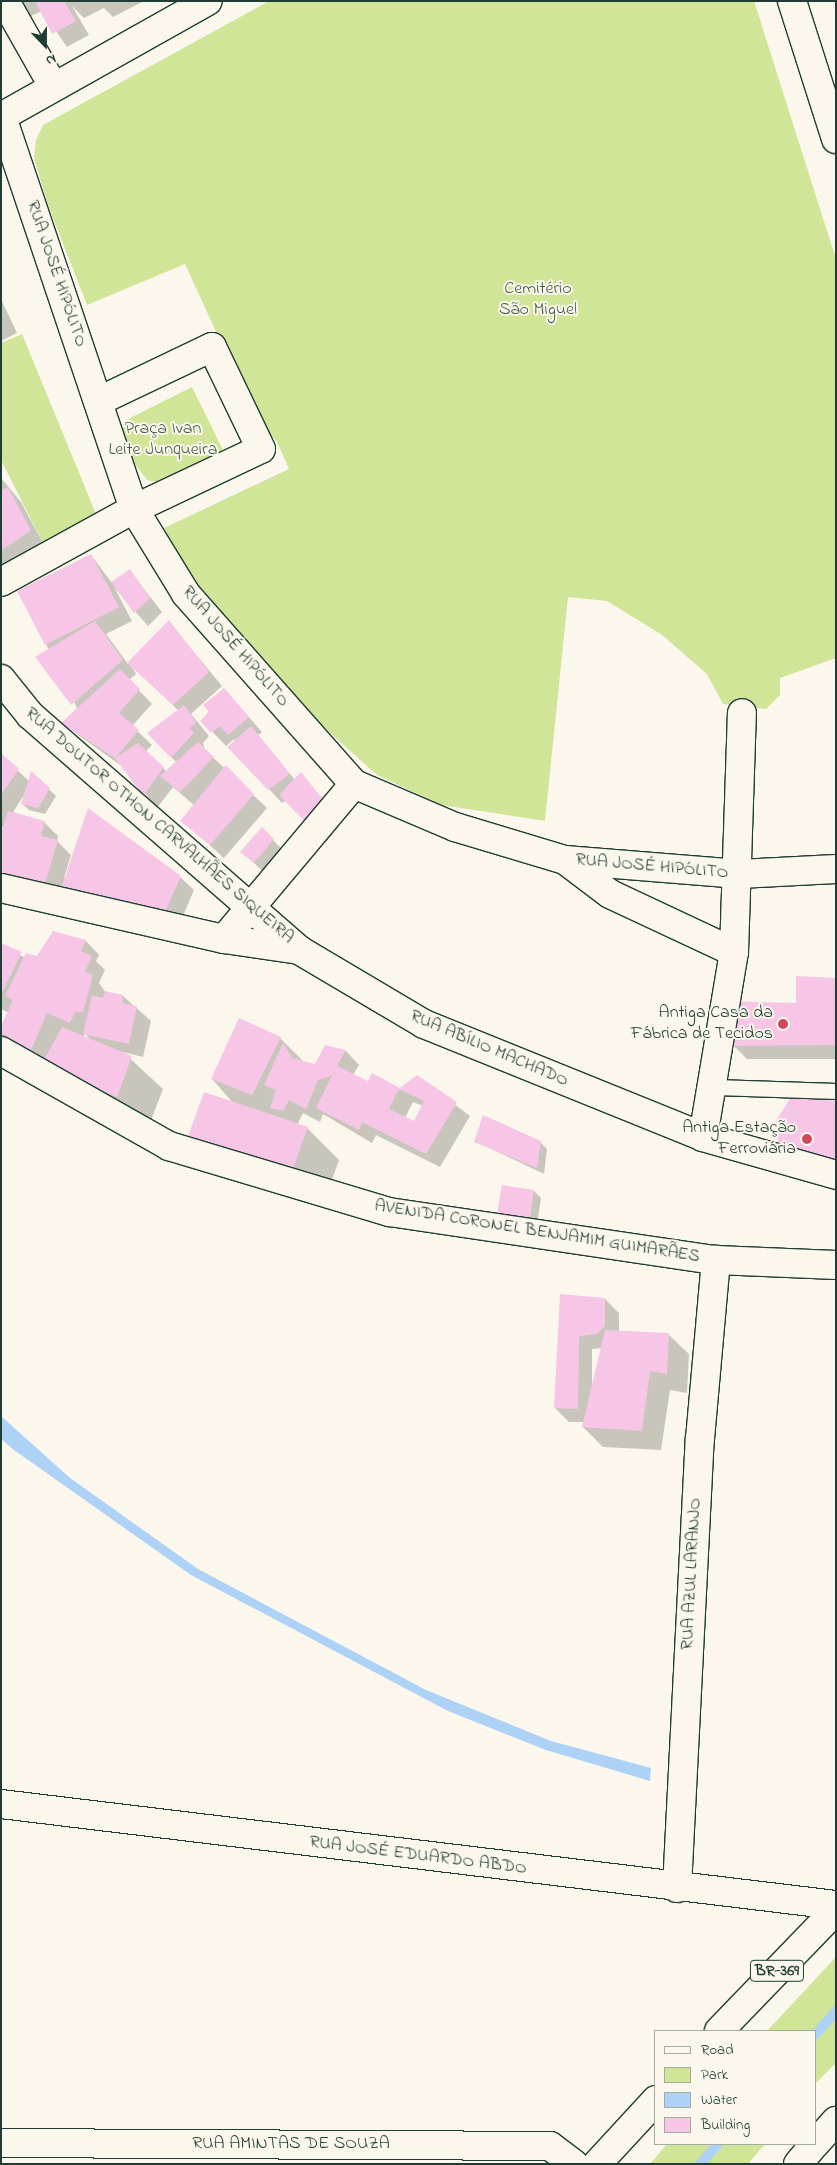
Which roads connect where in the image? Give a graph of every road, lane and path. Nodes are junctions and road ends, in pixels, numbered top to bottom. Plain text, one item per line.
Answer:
1 (6, 1) edge
2 (208, 1) edge
3 (792, 1) edge
4 (53, 86) junction
5 (2, 117) edge
6 (836, 139) edge
7 (99, 401) junction
8 (134, 510) junction
9 (1, 582) edge
10 (1, 679) edge
11 (742, 713) dead end
12 (354, 784) junction
13 (565, 860) junction
14 (836, 869) edge
15 (739, 874) junction
16 (1, 888) edge
17 (248, 907) junction
18 (224, 939) junction
19 (300, 950) junction
20 (734, 952) junction
21 (1, 1052) edge
22 (715, 1087) junction
23 (836, 1091) edge
24 (703, 1137) junction
25 (836, 1176) edge
26 (716, 1260) junction
27 (836, 1265) edge
28 (1, 1804) edge
29 (677, 1888) junction
30 (836, 1905) edge
31 (836, 1910) edge
32 (720, 2030) edge
33 (654, 2102) edge
34 (836, 2121) edge
35 (1, 2143) edge
36 (817, 2143) edge
37 (815, 2145) edge
38 (574, 2164) edge
39 (597, 2164) edge
40 (798, 2164) edge

1 - 4 street
2 - 4 street
3 - 6 street
4 - 5 street
5 - 7 street, RUA JOSÉ HIPÓLITO
7 - 8 street, RUA JOSÉ HIPÓLITO
7 - 8 street
8 - 9 street
8 - 12 street, RUA JOSÉ HIPÓLITO
10 - 17 street, RUA DOUTOR OTHON CARVALHÃES SIQUEIRA
11 - 15 street
12 - 13 street, RUA JOSÉ HIPÓLITO
12 - 17 street
13 - 15 street, RUA JOSÉ HIPÓLITO
13 - 20 street, RUA JOSÉ HIPÓLITO
14 - 15 street, RUA JOSÉ HIPÓLITO
15 - 20 street
16 - 18 street, RUA ABÍLIO MACHADO
17 - 18 street
17 - 19 street, RUA DOUTOR OTHON CARVALHÃES SIQUEIRA
18 - 19 street, RUA ABÍLIO MACHADO
19 - 24 street, RUA ABÍLIO MACHADO
20 - 22 street
21 - 26 street, AVENIDA CORONEL BENJAMIM GUIMARÃES
22 - 23 lane
22 - 24 street
24 - 25 street, RUA ABÍLIO MACHADO
26 - 27 street, AVENIDA CORONEL BENJAMIM GUIMARÃES
26 - 29 street, RUA AZUL LARANJO
28 - 29 street, RUA JOSÉ EDUARDO ABDO
29 - 30 street, RUA JOSÉ EDUARDO ABDO
31 - 32 street, BR-369
33 - 39 street
34 - 36 street
35 - 38 street, RUA AMINTAS DE SOUZA
37 - 40 street

